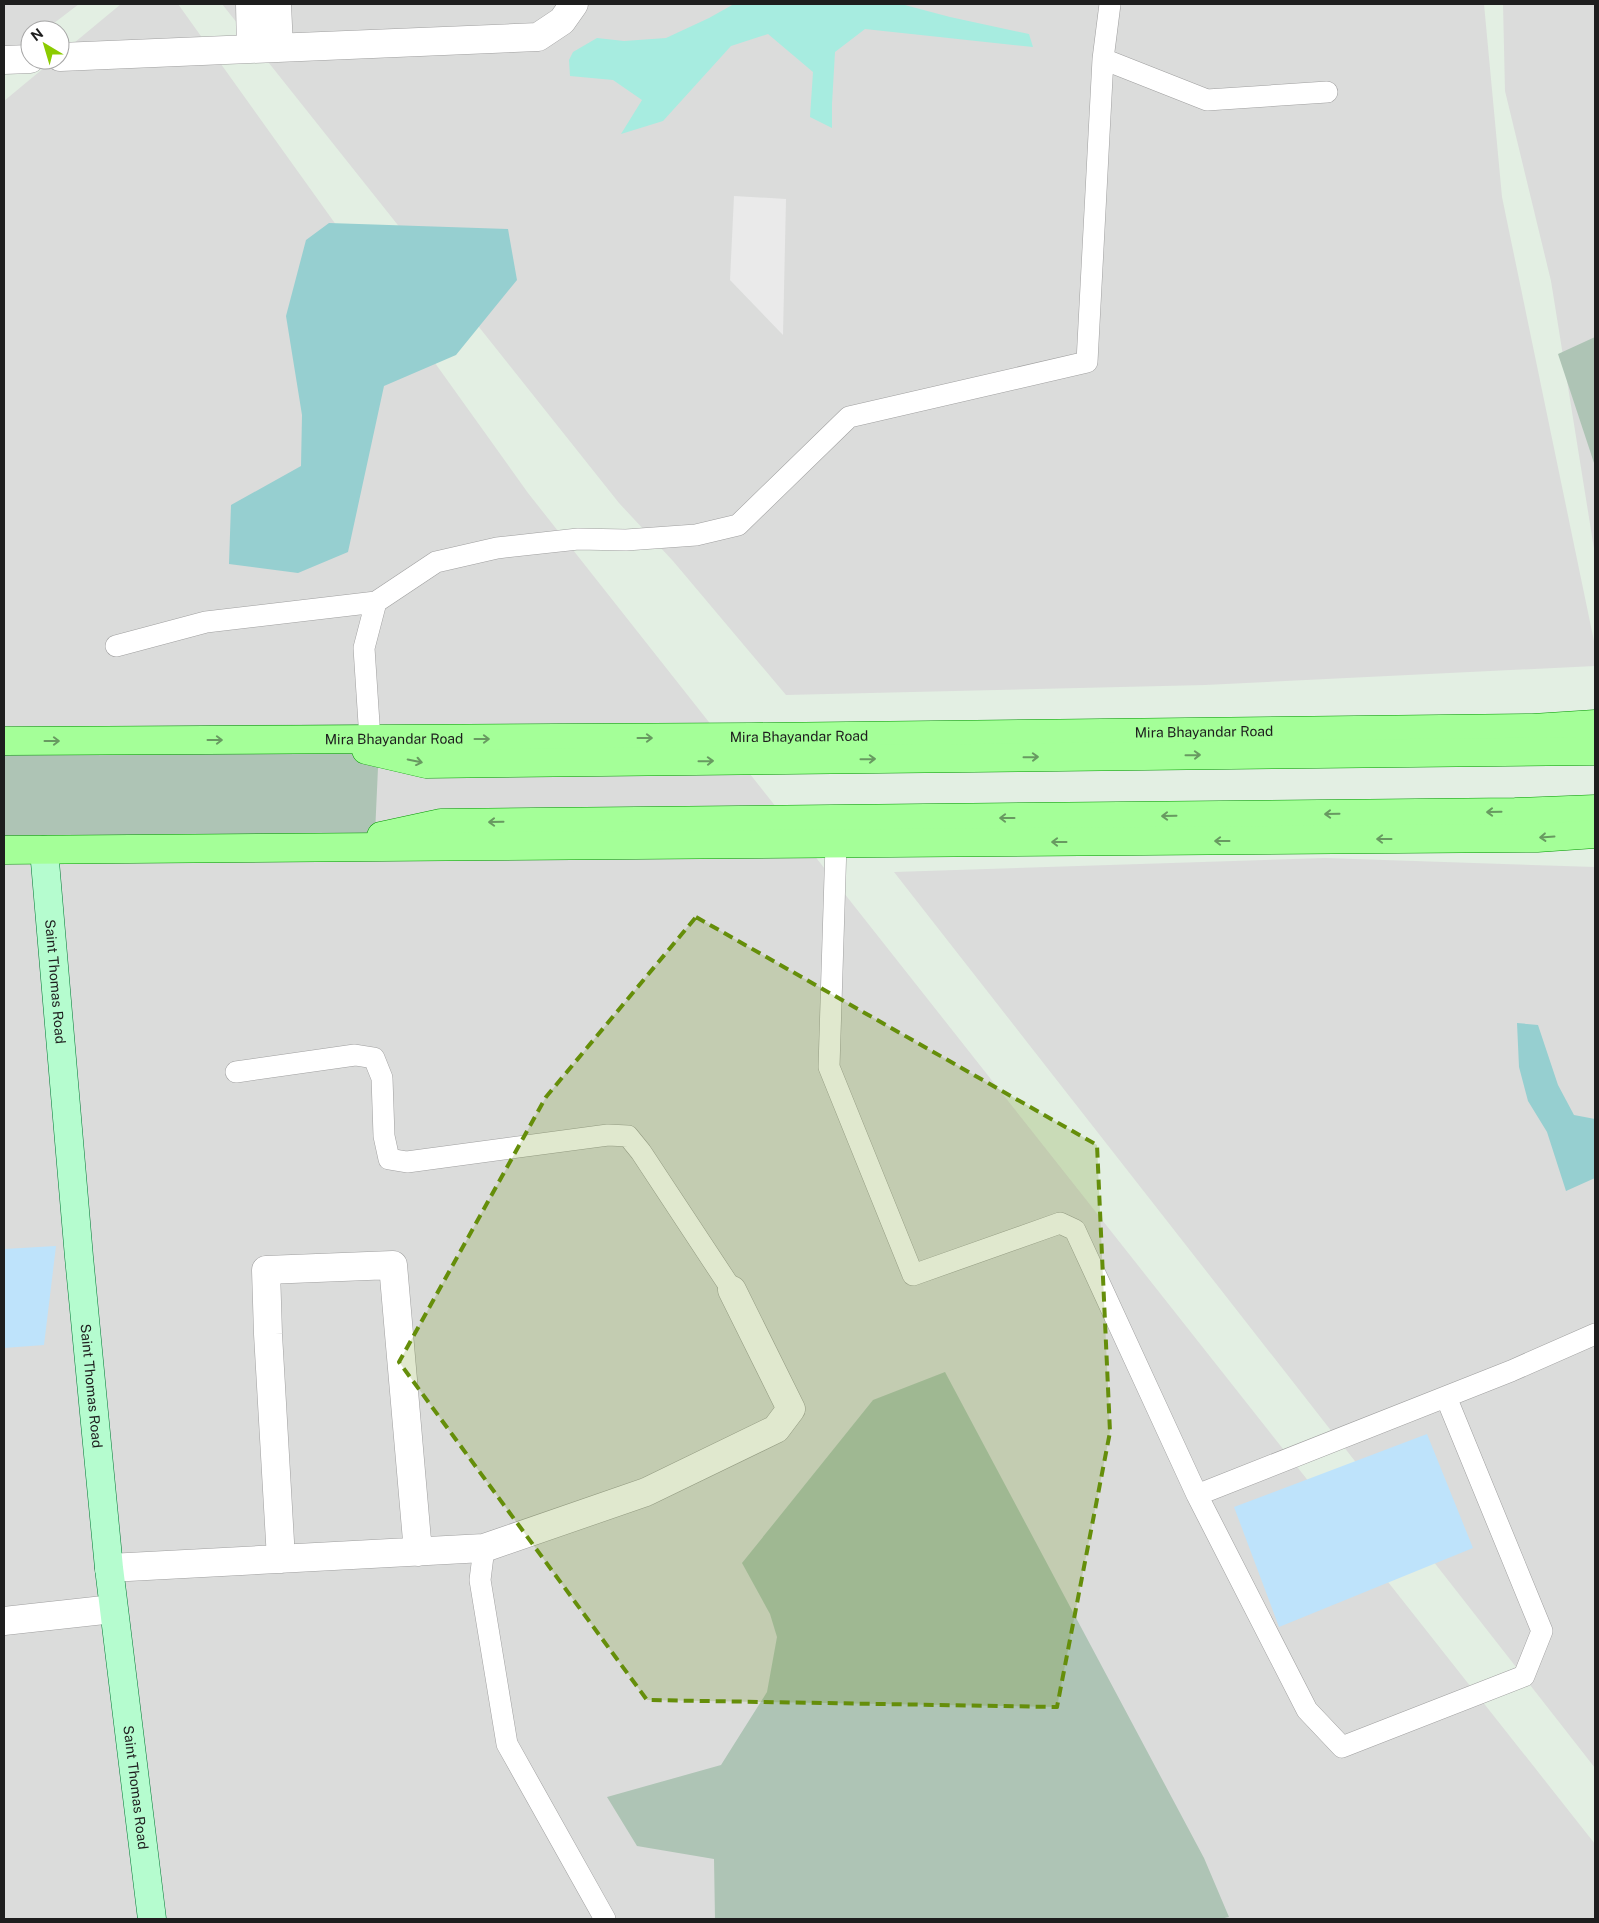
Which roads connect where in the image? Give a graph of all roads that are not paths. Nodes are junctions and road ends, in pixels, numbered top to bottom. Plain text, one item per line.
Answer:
1 (250, 4) edge
2 (277, 4) edge
3 (574, 4) edge
4 (1110, 4) edge
5 (279, 48) junction
6 (250, 49) junction
7 (70, 57) edge
8 (20, 59) edge
9 (1103, 59) junction
10 (4, 60) edge
11 (1327, 92) dead end
12 (376, 602) junction
13 (116, 646) dead end
14 (1595, 724) edge
15 (370, 739) junction
16 (317, 740) junction
17 (4, 741) edge
18 (1595, 751) edge
19 (1595, 809) edge
20 (1595, 834) edge
21 (836, 844) junction
22 (319, 848) junction
23 (4, 850) edge
24 (44, 850) junction
25 (236, 1072) dead end
26 (732, 1290) joint
27 (1595, 1334) edge
28 (1446, 1397) junction
29 (1197, 1495) junction
30 (484, 1548) junction
31 (418, 1552) junction
32 (281, 1559) junction
33 (109, 1568) junction
34 (113, 1609) junction
35 (4, 1621) edge
36 (152, 1919) edge
37 (604, 1919) edge

1 - 6 street
2 - 5 street
3 - 5 street
4 - 9 lane
5 - 6 street
6 - 7 street
8 - 10 street
9 - 11 lane
9 - 12 lane
12 - 13 lane
12 - 15 lane
15 -> 14 main road, Mira Bhayandar Road
15 - 16 main road, Mira Bhayandar Road
17 -> 16 main road, Mira Bhayandar Road
16 -> 18 main road
19 -> 22 main road
20 -> 21 main road
21 - 22 main road
21 - 29 lane
22 - 24 main road
23 - 24 main road
24 - 33 street, Saint Thomas Road
25 - 26 lane
26 - 30 street
27 - 28 lane
28 - 29 lane
28 - 29 lane
30 - 31 street
30 - 37 lane
31 - 32 street
31 - 32 street
32 - 33 street
33 - 34 street, Saint Thomas Road
34 - 35 street
34 - 36 street, Saint Thomas Road

